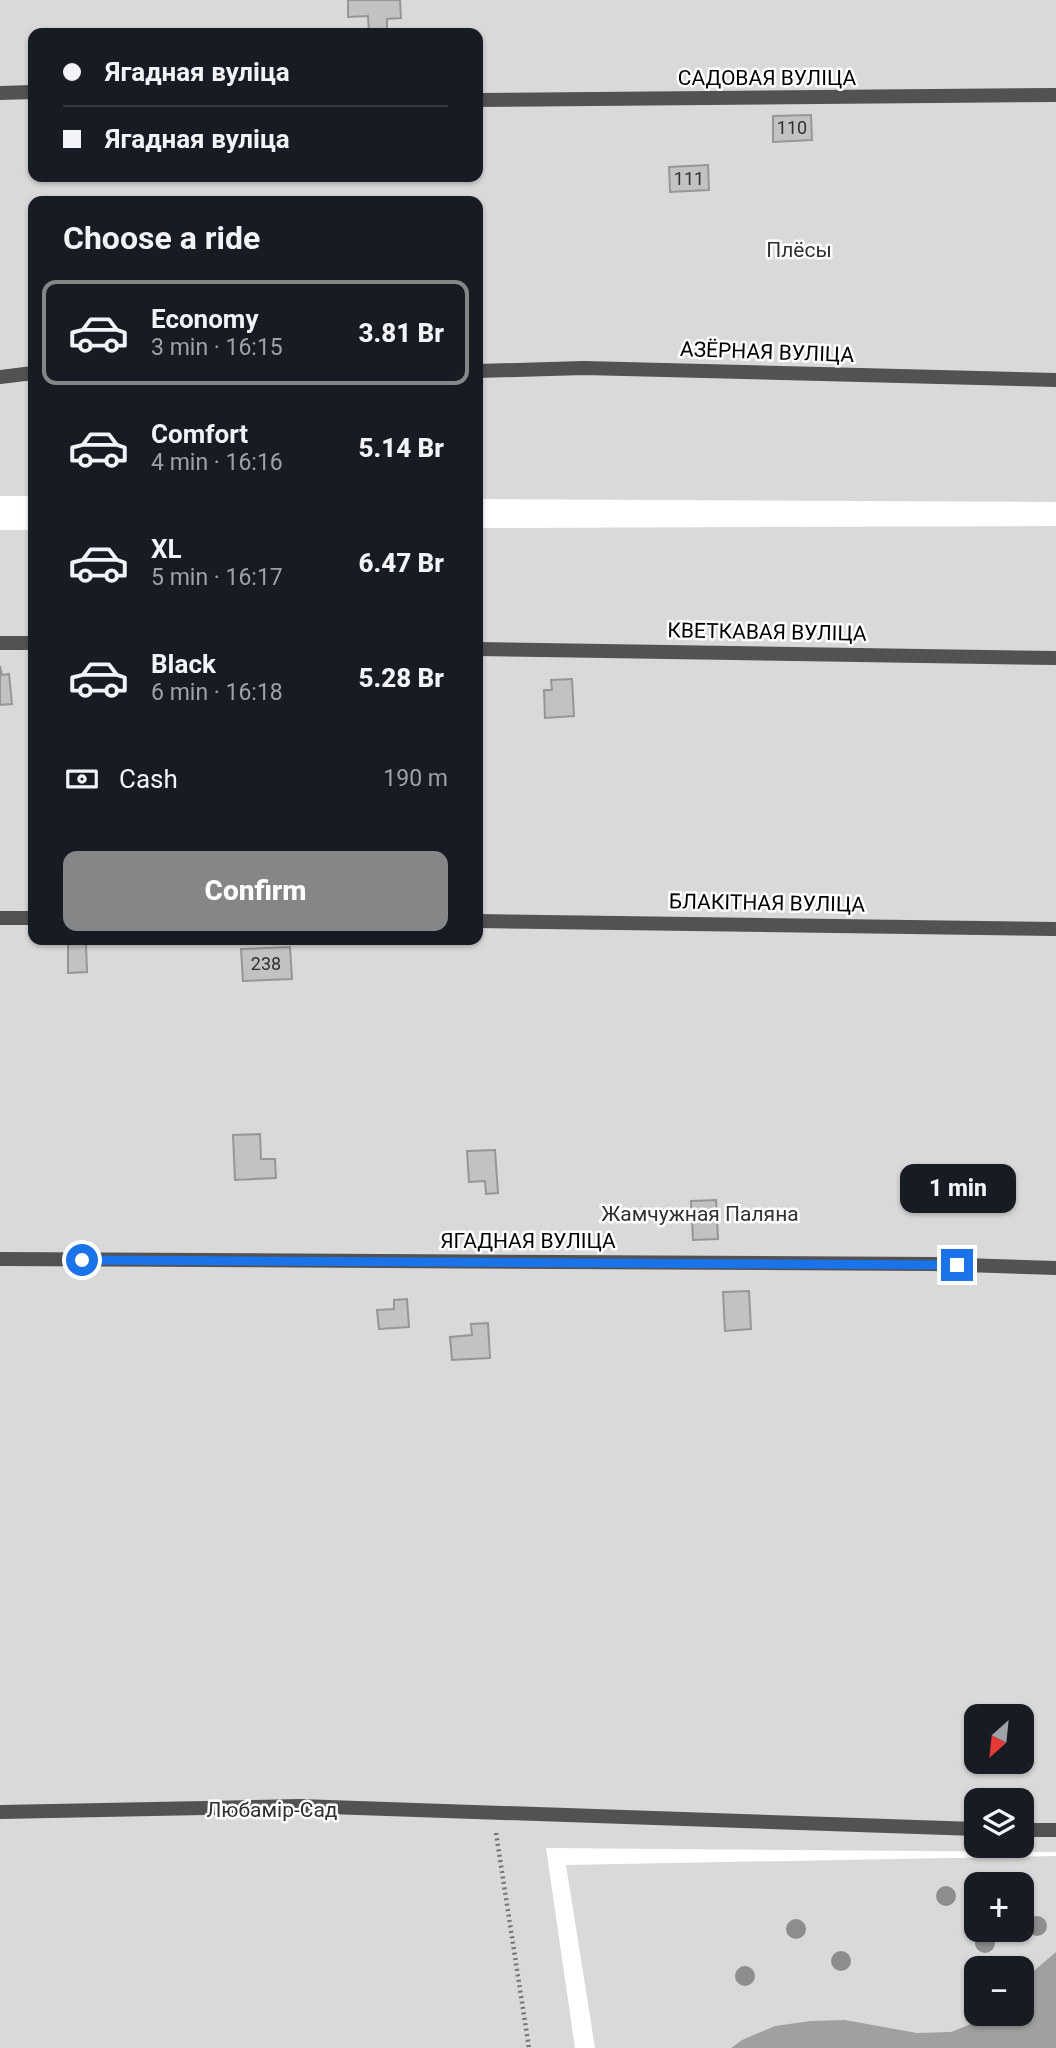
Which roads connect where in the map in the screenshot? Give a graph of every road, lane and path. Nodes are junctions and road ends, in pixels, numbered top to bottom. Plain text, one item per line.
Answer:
1 (28, 92) edge
2 (0, 93) edge
3 (1056, 95) edge
4 (483, 100) edge
5 (483, 371) edge
6 (28, 374) edge
7 (0, 377) edge
8 (1056, 380) edge
9 (0, 643) edge
10 (28, 643) edge
11 (483, 649) edge
12 (1056, 658) edge
13 (0, 918) edge
14 (28, 918) edge
15 (483, 921) edge
16 (1056, 929) edge
17 (0, 1259) edge
18 (1056, 1268) edge
19 (492, 1811) junction
20 (0, 1812) edge
21 (964, 1829) edge
22 (1034, 1830) edge
23 (1056, 1830) edge
24 (529, 2048) edge

1 - 2 street
3 - 4 street, САДОВАЯ ВУЛІЦА
5 - 8 street, АЗЁРНАЯ ВУЛІЦА
6 - 7 street
9 - 10 street
11 - 12 street, КВЕТКАВАЯ ВУЛІЦА
13 - 14 street
15 - 16 street, БЛАКІТНАЯ ВУЛІЦА
17 - 18 street, ЯГАДНАЯ ВУЛІЦА
19 - 20 street
19 - 21 street
19 - 24 path
22 - 23 street

